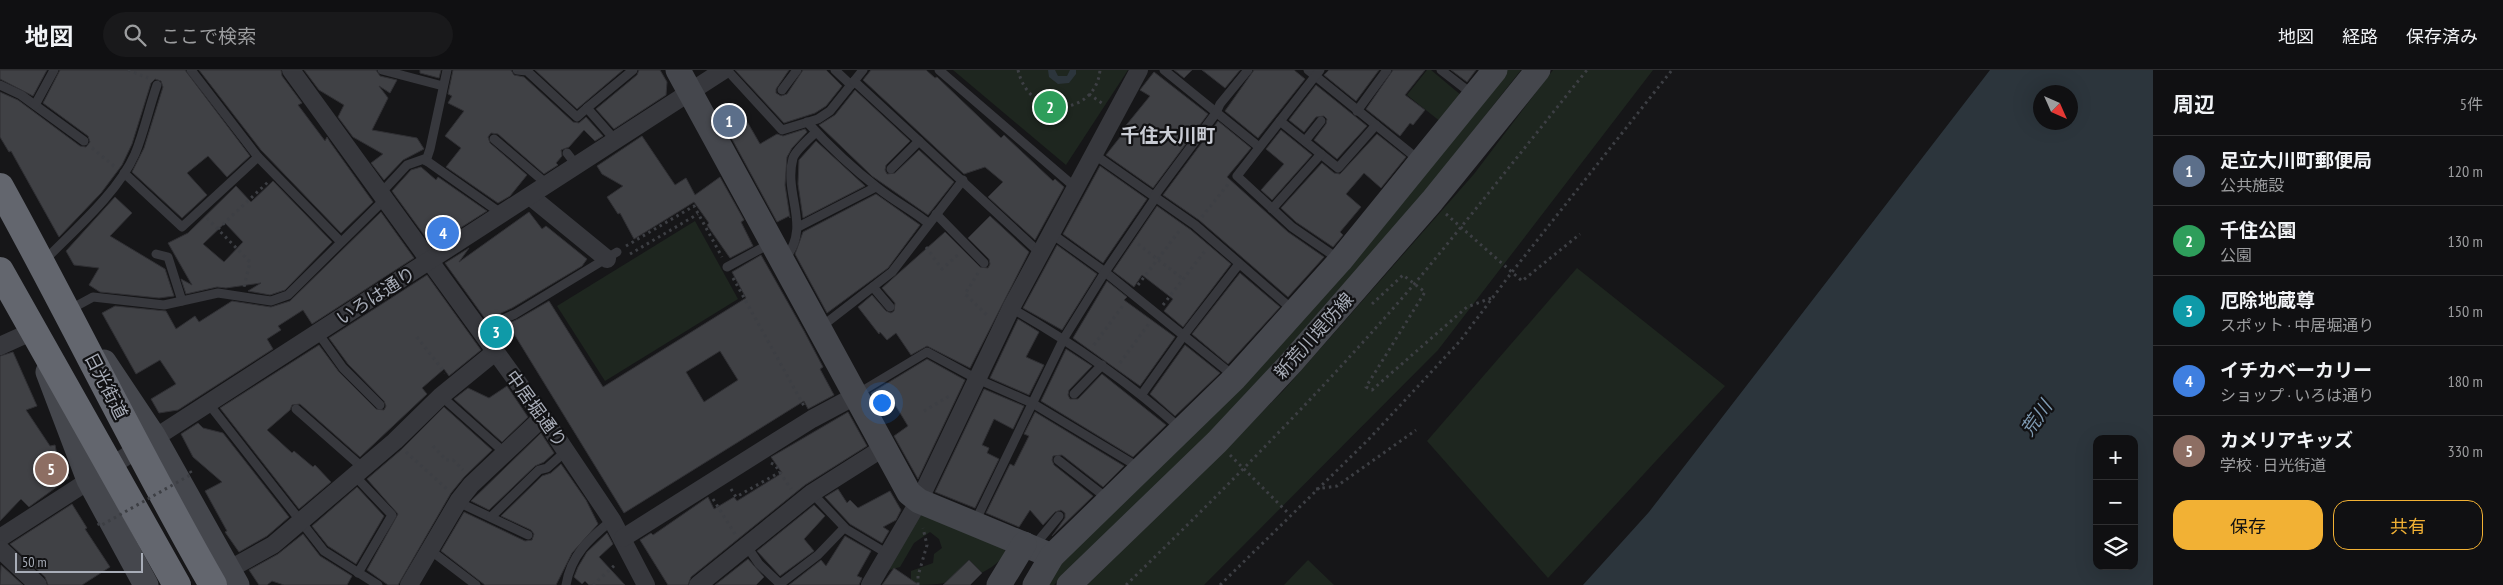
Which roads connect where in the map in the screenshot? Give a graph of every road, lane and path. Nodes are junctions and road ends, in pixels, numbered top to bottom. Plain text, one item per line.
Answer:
1 (54, 70) edge
2 (128, 70) edge
3 (191, 70) edge
4 (291, 70) edge
5 (382, 70) edge
6 (447, 70) edge
7 (517, 70) edge
8 (633, 70) edge
9 (678, 70) edge
10 (726, 70) edge
11 (796, 70) edge
12 (835, 70) edge
13 (862, 70) edge
14 (939, 70) edge
15 (1018, 70) edge
16 (1100, 70) edge
17 (1139, 70) edge
18 (1164, 70) edge
19 (1248, 70) edge
20 (1308, 70) edge
21 (1387, 70) edge
22 (1441, 70) edge
23 (1495, 70) edge
24 (1538, 70) edge
25 (1587, 70) edge
26 (1671, 70) edge
27 (1318, 73) edge
28 (154, 82) joint
29 (852, 83) junction
30 (0, 84) edge
31 (443, 86) junction
32 (782, 90) dead end
33 (690, 93) junction
34 (1474, 96) junction
35 (35, 105) junction
36 (587, 108) junction
37 (1357, 111) junction
38 (1216, 113) junction
39 (1280, 120) junction
40 (807, 122) junction
41 (1321, 122) dead end
42 (1376, 125) junction
43 (816, 132) junction
44 (494, 139) dead end
45 (84, 141) joint
46 (616, 141) junction
47 (919, 141) junction
48 (1304, 141) junction
49 (1260, 147) junction
50 (1320, 154) junction
51 (1095, 155) junction
52 (258, 157) junction
53 (426, 161) junction
54 (1422, 162) junction
55 (891, 169) dead end
56 (124, 173) junction
57 (275, 175) junction
58 (1237, 176) junction
59 (963, 180) junction
60 (548, 185) junction
61 (0, 187) edge
62 (876, 187) junction
63 (1076, 188) junction
64 (1155, 195) junction
65 (383, 196) junction
66 (530, 196) junction
67 (1272, 208) junction
68 (200, 211) junction
69 (502, 214) junction
70 (698, 214) junction
71 (936, 214) junction
72 (1192, 222) junction
73 (928, 223) junction
74 (798, 227) junction
75 (1461, 227) junction
76 (218, 228) junction
77 (1052, 234) junction
78 (1580, 234) dead end
79 (919, 237) junction
80 (1129, 237) junction
81 (1213, 240) junction
82 (341, 242) junction
83 (967, 246) junction
84 (776, 253) junction
85 (1040, 253) junction
86 (156, 254) dead end
87 (615, 257) junction
88 (1158, 259) junction
89 (1340, 260) junction
90 (430, 261) junction
91 (42, 263) junction
92 (984, 264) joint
93 (1239, 264) junction
94 (727, 267) junction
95 (0, 271) edge
96 (1104, 272) junction
97 (1512, 272) junction
98 (1183, 279) junction
99 (1414, 283) junction
100 (874, 287) junction
101 (1132, 294) junction
102 (242, 297) junction
103 (1495, 297) junction
104 (182, 302) junction
105 (890, 307) dead end
106 (1011, 308) junction
107 (1367, 309) dead end
108 (68, 311) junction
109 (1295, 311) junction
110 (1156, 314) junction
111 (1000, 328) junction
112 (819, 329) junction
113 (478, 330) junction
114 (34, 331) junction
115 (318, 333) junction
116 (1184, 336) junction
117 (417, 337) dead end
118 (1064, 338) junction
119 (0, 346) edge
120 (495, 352) junction
121 (1087, 354) junction
122 (1102, 365) junction
123 (1113, 373) junction
124 (975, 378) junction
125 (1235, 378) junction
126 (448, 391) junction
127 (1074, 394) dead end
128 (1142, 394) junction
129 (855, 396) junction
130 (966, 399) junction
131 (208, 403) junction
132 (1032, 403) junction
133 (380, 405) dead end
134 (296, 409) dead end
135 (924, 411) dead end
136 (543, 417) junction
137 (812, 419) junction
138 (1182, 430) junction
139 (1416, 430) dead end
140 (395, 441) junction
141 (146, 443) junction
142 (433, 446) dead end
143 (883, 448) junction
144 (566, 451) junction
145 (504, 452) junction
146 (756, 454) junction
147 (1058, 460) dead end
148 (1244, 469) junction
149 (1142, 470) junction
150 (190, 471) dead end
151 (359, 472) junction
152 (780, 472) junction
153 (99, 473) junction
154 (722, 475) junction
155 (474, 481) junction
156 (705, 486) junction
157 (1316, 489) junction
158 (806, 498) junction
159 (1111, 500) junction
160 (459, 501) junction
161 (916, 505) junction
162 (1289, 515) junction
163 (1059, 516) dead end
164 (491, 517) junction
165 (612, 520) junction
166 (300, 522) junction
167 (98, 523) dead end
168 (974, 524) junction
169 (844, 528) junction
170 (528, 535) dead end
171 (0, 538) edge
172 (623, 538) junction
173 (744, 546) junction
174 (0, 549) edge
175 (1036, 549) junction
176 (430, 550) junction
177 (888, 554) junction
178 (632, 556) junction
179 (358, 573) junction
180 (220, 576) edge
181 (1002, 580) edge
182 (175, 582) edge
183 (38, 585) edge
184 (146, 585) edge
185 (378, 585) edge
186 (409, 585) edge
187 (476, 585) edge
188 (566, 585) edge
189 (593, 585) edge
190 (646, 585) edge
191 (698, 585) edge
192 (870, 585) edge
193 (918, 585) edge
194 (1034, 585) edge
195 (1069, 585) edge
196 (1126, 585) edge
197 (1220, 585) edge

1 - 35 lane
2 - 28 path
3 - 52 lane
4 - 65 street, 中居堀通り
5 - 31 lane
6 - 31 lane
7 - 36 lane
8 - 36 lane
9 - 33 main road
10 - 33 street, いろは通り
10 - 40 lane
11 - 32 lane
12 - 29 lane
13 - 29 lane
14 - 63 lane
15 - 16 path
17 - 51 street
18 - 38 lane
19 - 38 lane
20 - 27 lane
21 - 37 lane
22 - 34 lane
23 - 34 main road, 新荒川堤防線
24 - 195 main road, 新荒川堤防線
25 - 75 path
26 - 97 path
27 - 37 lane
27 - 39 lane
28 - 56 lane
29 - 40 lane
29 - 47 lane
30 - 35 lane
31 - 53 lane
33 - 46 street, いろは通り
33 - 84 main road
34 - 54 main road, 新荒川堤防線
35 - 45 lane
36 - 46 lane
37 - 42 lane
38 - 49 lane
38 - 64 lane
39 - 48 lane
39 - 49 lane
40 - 43 lane
41 - 48 lane
42 - 50 lane
42 - 54 lane
43 - 62 lane
43 - 74 lane
44 - 60 lane
45 - 56 path
46 - 60 street, いろは通り
47 - 55 lane
47 - 59 lane
48 - 50 lane
49 - 58 lane
50 - 67 lane
51 - 63 street
51 - 64 lane
52 - 57 lane
52 - 68 lane
53 - 65 lane
53 - 69 lane
54 - 89 main road, 新荒川堤防線
56 - 68 lane
56 - 91 lane
57 - 76 path
57 - 82 lane
58 - 67 lane
58 - 72 path
59 - 71 lane
59 - 85 lane
60 - 66 street, いろは通り
61 - 91 highway, 日光街道
62 - 73 lane
62 - 74 lane
63 - 77 street
64 - 72 lane
64 - 80 lane
65 - 82 lane
65 - 90 street, 中居堀通り
66 - 69 street, いろは通り
66 - 87 street
67 - 89 lane
68 - 76 path
69 - 90 street, いろは通り
70 - 87 path
70 - 87 path
70 - 94 path
71 - 73 lane
71 - 83 lane
72 - 81 lane
72 - 88 path
73 - 79 lane
74 - 84 lane
75 - 97 path
75 - 99 path
76 - 102 path
77 - 85 street
77 - 96 lane
78 - 97 path
79 - 83 path
79 - 100 lane
80 - 88 path
80 - 96 lane
81 - 93 lane
81 - 98 path
82 - 102 lane
83 - 92 lane
84 - 94 lane
84 - 112 main road
85 - 106 street
86 - 104 lane
87 - 113 lane
88 - 98 path
88 - 101 path
89 - 109 main road, 新荒川堤防線
90 - 113 street, 中居堀通り
90 - 115 street, いろは通り
91 - 108 highway, 日光街道
92 - 111 path
93 - 109 lane
93 - 116 lane
94 - 137 path
95 - 114 highway, 日光街道
96 - 101 lane
96 - 118 lane
97 - 103 path
98 - 110 path
99 - 103 path
99 - 107 path
99 - 148 path
100 - 105 lane
100 - 112 lane
101 - 110 lane
101 - 121 path
102 - 104 lane
103 - 157 path
104 - 108 lane
106 - 111 street
106 - 118 lane
108 - 141 highway, 日光街道
109 - 125 main road, 新荒川堤防線
110 - 116 lane
110 - 123 path
111 - 124 street
112 - 129 main road
113 - 120 street, 中居堀通り
114 - 119 street
114 - 153 highway, 日光街道
115 - 131 street, いろは通り
115 - 133 lane
116 - 125 lane
116 - 128 lane
117 - 126 path
118 - 121 lane
118 - 132 lane
120 - 126 street
120 - 136 street, 中居堀通り
121 - 122 lane
122 - 123 lane
122 - 127 lane
123 - 128 lane
124 - 129 lane
124 - 130 street
124 - 132 lane
125 - 138 main road, 新荒川堤防線
126 - 140 street
126 - 145 lane
128 - 138 lane
129 - 137 street
129 - 143 main road
130 - 135 path
130 - 161 street
131 - 141 street, いろは通り
131 - 166 lane
132 - 149 lane
132 - 168 lane
134 - 151 lane
136 - 144 street, 中居堀通り
136 - 145 street
137 - 146 street
138 - 149 main road, 新荒川堤防線
139 - 157 path
140 - 151 street
140 - 160 path
141 - 153 street, いろは通り
141 - 180 highway, 日光街道
142 - 155 path
143 - 158 street
143 - 161 main road
144 - 164 lane
144 - 165 street, 中居堀通り
145 - 155 street
146 - 152 path
146 - 154 street
147 - 159 lane
148 - 162 path
148 - 196 path
149 - 159 main road, 新荒川堤防線
150 - 167 path, bridge
151 - 166 street
151 - 179 lane
152 - 154 path
152 - 158 path
153 - 171 street, いろは通り
153 - 182 highway, 日光街道
153 - 184 main road
154 - 156 street
155 - 160 street
156 - 172 street
156 - 173 path
157 - 162 path
158 - 169 lane
158 - 173 street
159 - 175 main road, 新荒川堤防線
160 - 164 lane
160 - 176 street
161 - 168 main road
161 - 177 street
161 - 193 path
162 - 197 path
163 - 175 lane
164 - 170 lane
165 - 172 street, 中居堀通り
165 - 188 lane
166 - 179 lane
166 - 180 street
168 - 175 main road
169 - 173 lane
169 - 177 lane
172 - 178 street, 中居堀通り
173 - 191 street
174 - 183 street
175 - 181 main road
175 - 194 main road, 新荒川堤防線
176 - 186 street
176 - 187 lane
177 - 192 street
178 - 189 path
178 - 190 street, 中居堀通り
179 - 185 lane
181 - 194 main road

